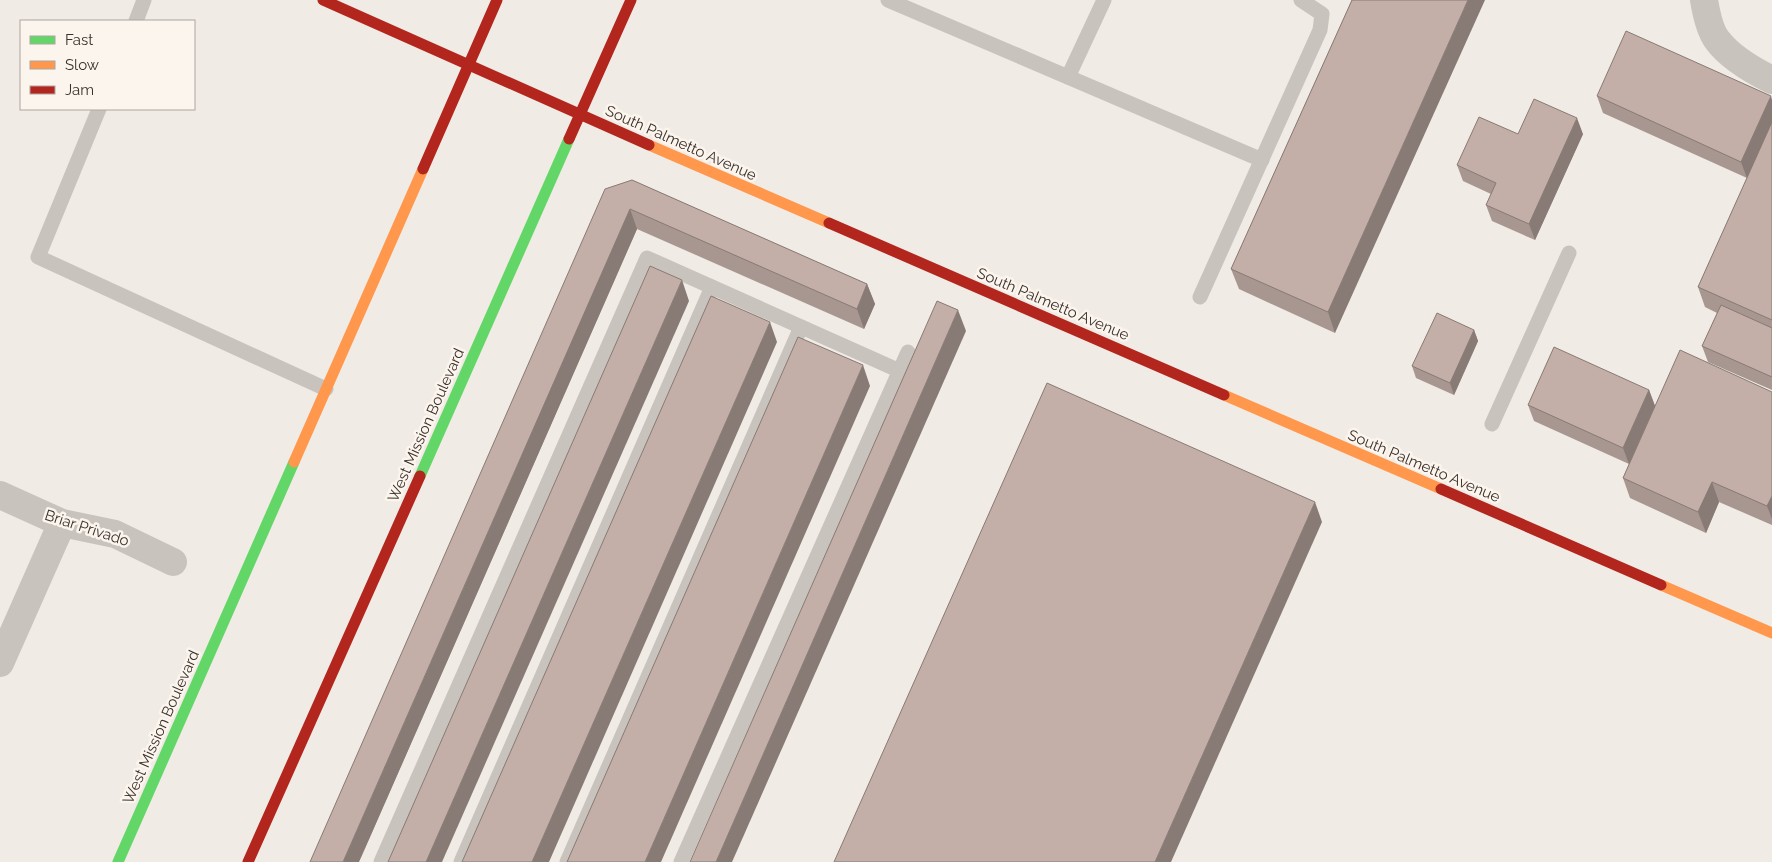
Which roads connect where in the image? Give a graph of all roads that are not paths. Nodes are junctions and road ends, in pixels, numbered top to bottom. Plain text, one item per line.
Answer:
1 (144, 0) edge
2 (323, 0) edge
3 (497, 0) edge
4 (631, 0) edge
5 (888, 0) edge
6 (1104, 0) edge
7 (1301, 0) edge
8 (1704, 0) edge
9 (136, 20) edge
10 (468, 65) junction
11 (1068, 77) junction
12 (1772, 80) edge
13 (100, 110) edge
14 (580, 115) junction
15 (1262, 160) junction
16 (1569, 253) dead end
17 (712, 287) junction
18 (1200, 297) dead end
19 (801, 327) junction
20 (908, 352) dead end
21 (900, 371) junction
22 (326, 389) junction
23 (1492, 424) dead end
24 (0, 495) edge
25 (62, 523) junction
26 (173, 562) dead end
27 (1772, 633) edge
28 (0, 663) edge
29 (118, 862) edge
30 (248, 862) edge
31 (382, 862) edge
32 (461, 862) edge
33 (567, 862) edge
34 (681, 862) edge

1 - 9 lane
2 - 10 main road, South Palmetto Avenue
3 - 10 main road, West Mission Boulevard
4 - 14 main road, West Mission Boulevard
5 - 11 lane
6 - 11 lane
7 - 15 lane
8 - 12 street
10 - 14 main road, South Palmetto Avenue
10 - 22 main road, West Mission Boulevard
11 - 15 lane
13 - 22 lane
14 - 27 main road, South Palmetto Avenue
14 - 30 main road, West Mission Boulevard
15 - 18 lane
16 - 23 lane
17 - 19 lane
17 - 31 lane
17 - 32 lane
19 - 21 lane
19 - 33 lane
20 - 21 lane
21 - 34 lane
22 - 29 main road, West Mission Boulevard
24 - 25 street, Briar Privado
25 - 26 street, Briar Privado
25 - 28 street

